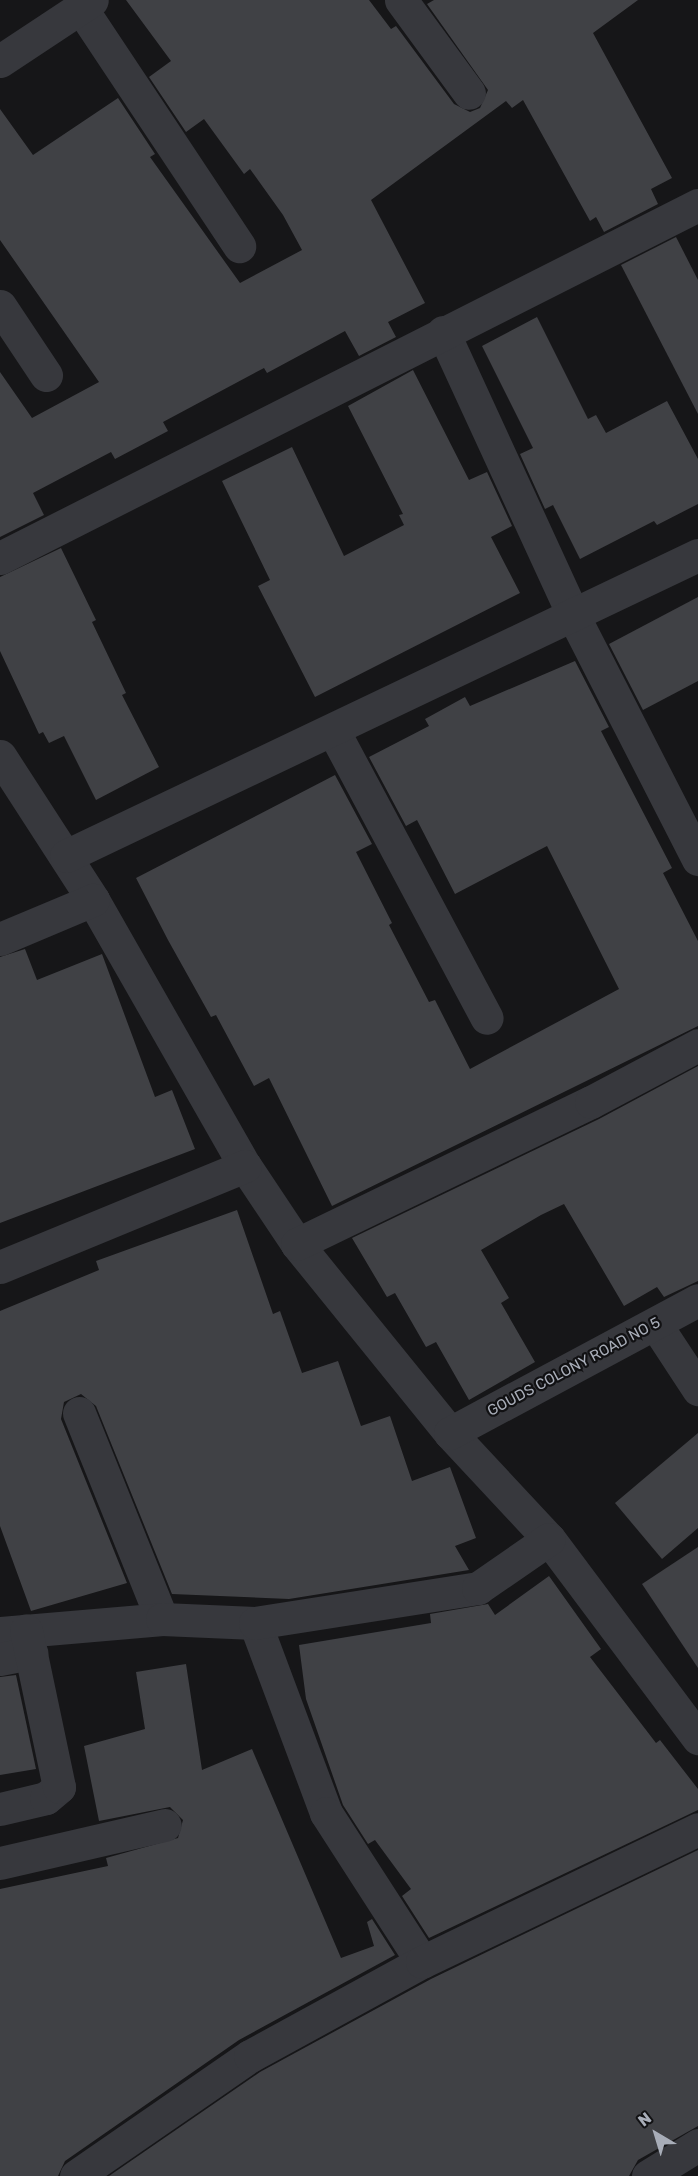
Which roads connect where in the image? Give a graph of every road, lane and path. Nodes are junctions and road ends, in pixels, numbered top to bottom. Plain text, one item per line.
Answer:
1 (401, 0) edge
2 (86, 4) edge
3 (0, 61) edge
4 (470, 93) dead end
5 (698, 205) edge
6 (239, 246) dead end
7 (0, 306) edge
8 (443, 332) junction
9 (46, 375) dead end
10 (698, 555) edge
11 (0, 558) edge
12 (574, 617) junction
13 (334, 732) junction
14 (0, 756) edge
15 (66, 856) junction
16 (698, 859) edge
17 (93, 900) junction
18 (0, 939) edge
19 (487, 1018) dead end
20 (698, 1045) edge
21 (245, 1166) junction
22 (297, 1244) junction
23 (0, 1267) edge
24 (698, 1300) edge
25 (656, 1325) junction
26 (698, 1389) edge
27 (79, 1413) dead end
28 (450, 1433) junction
29 (549, 1539) junction
30 (162, 1619) junction
31 (255, 1623) junction
32 (14, 1644) edge
33 (698, 1738) edge
34 (0, 1809) edge
35 (165, 1825) dead end
36 (698, 1829) edge
37 (0, 1863) edge
38 (422, 1962) junction
39 (698, 2145) edge
40 (76, 2176) edge
41 (648, 2176) edge

1 - 4 street
2 - 3 street
2 - 6 street
5 - 8 street
7 - 9 street
8 - 11 street
8 - 12 street
10 - 12 street
12 - 13 street
12 - 16 street
13 - 15 street
13 - 19 street
14 - 15 street
15 - 17 street
17 - 18 street
17 - 21 street
20 - 22 street
21 - 22 street
21 - 23 street
22 - 28 street
24 - 25 street, GOUDS COLONY ROAD NO 5
25 - 26 street
25 - 28 street, GOUDS COLONY ROAD NO 5
27 - 30 street
28 - 29 street
29 - 31 street
29 - 33 street
30 - 31 street
30 - 32 street
31 - 38 street
32 - 34 street
35 - 37 street
36 - 38 street
38 - 40 street
39 - 41 street

